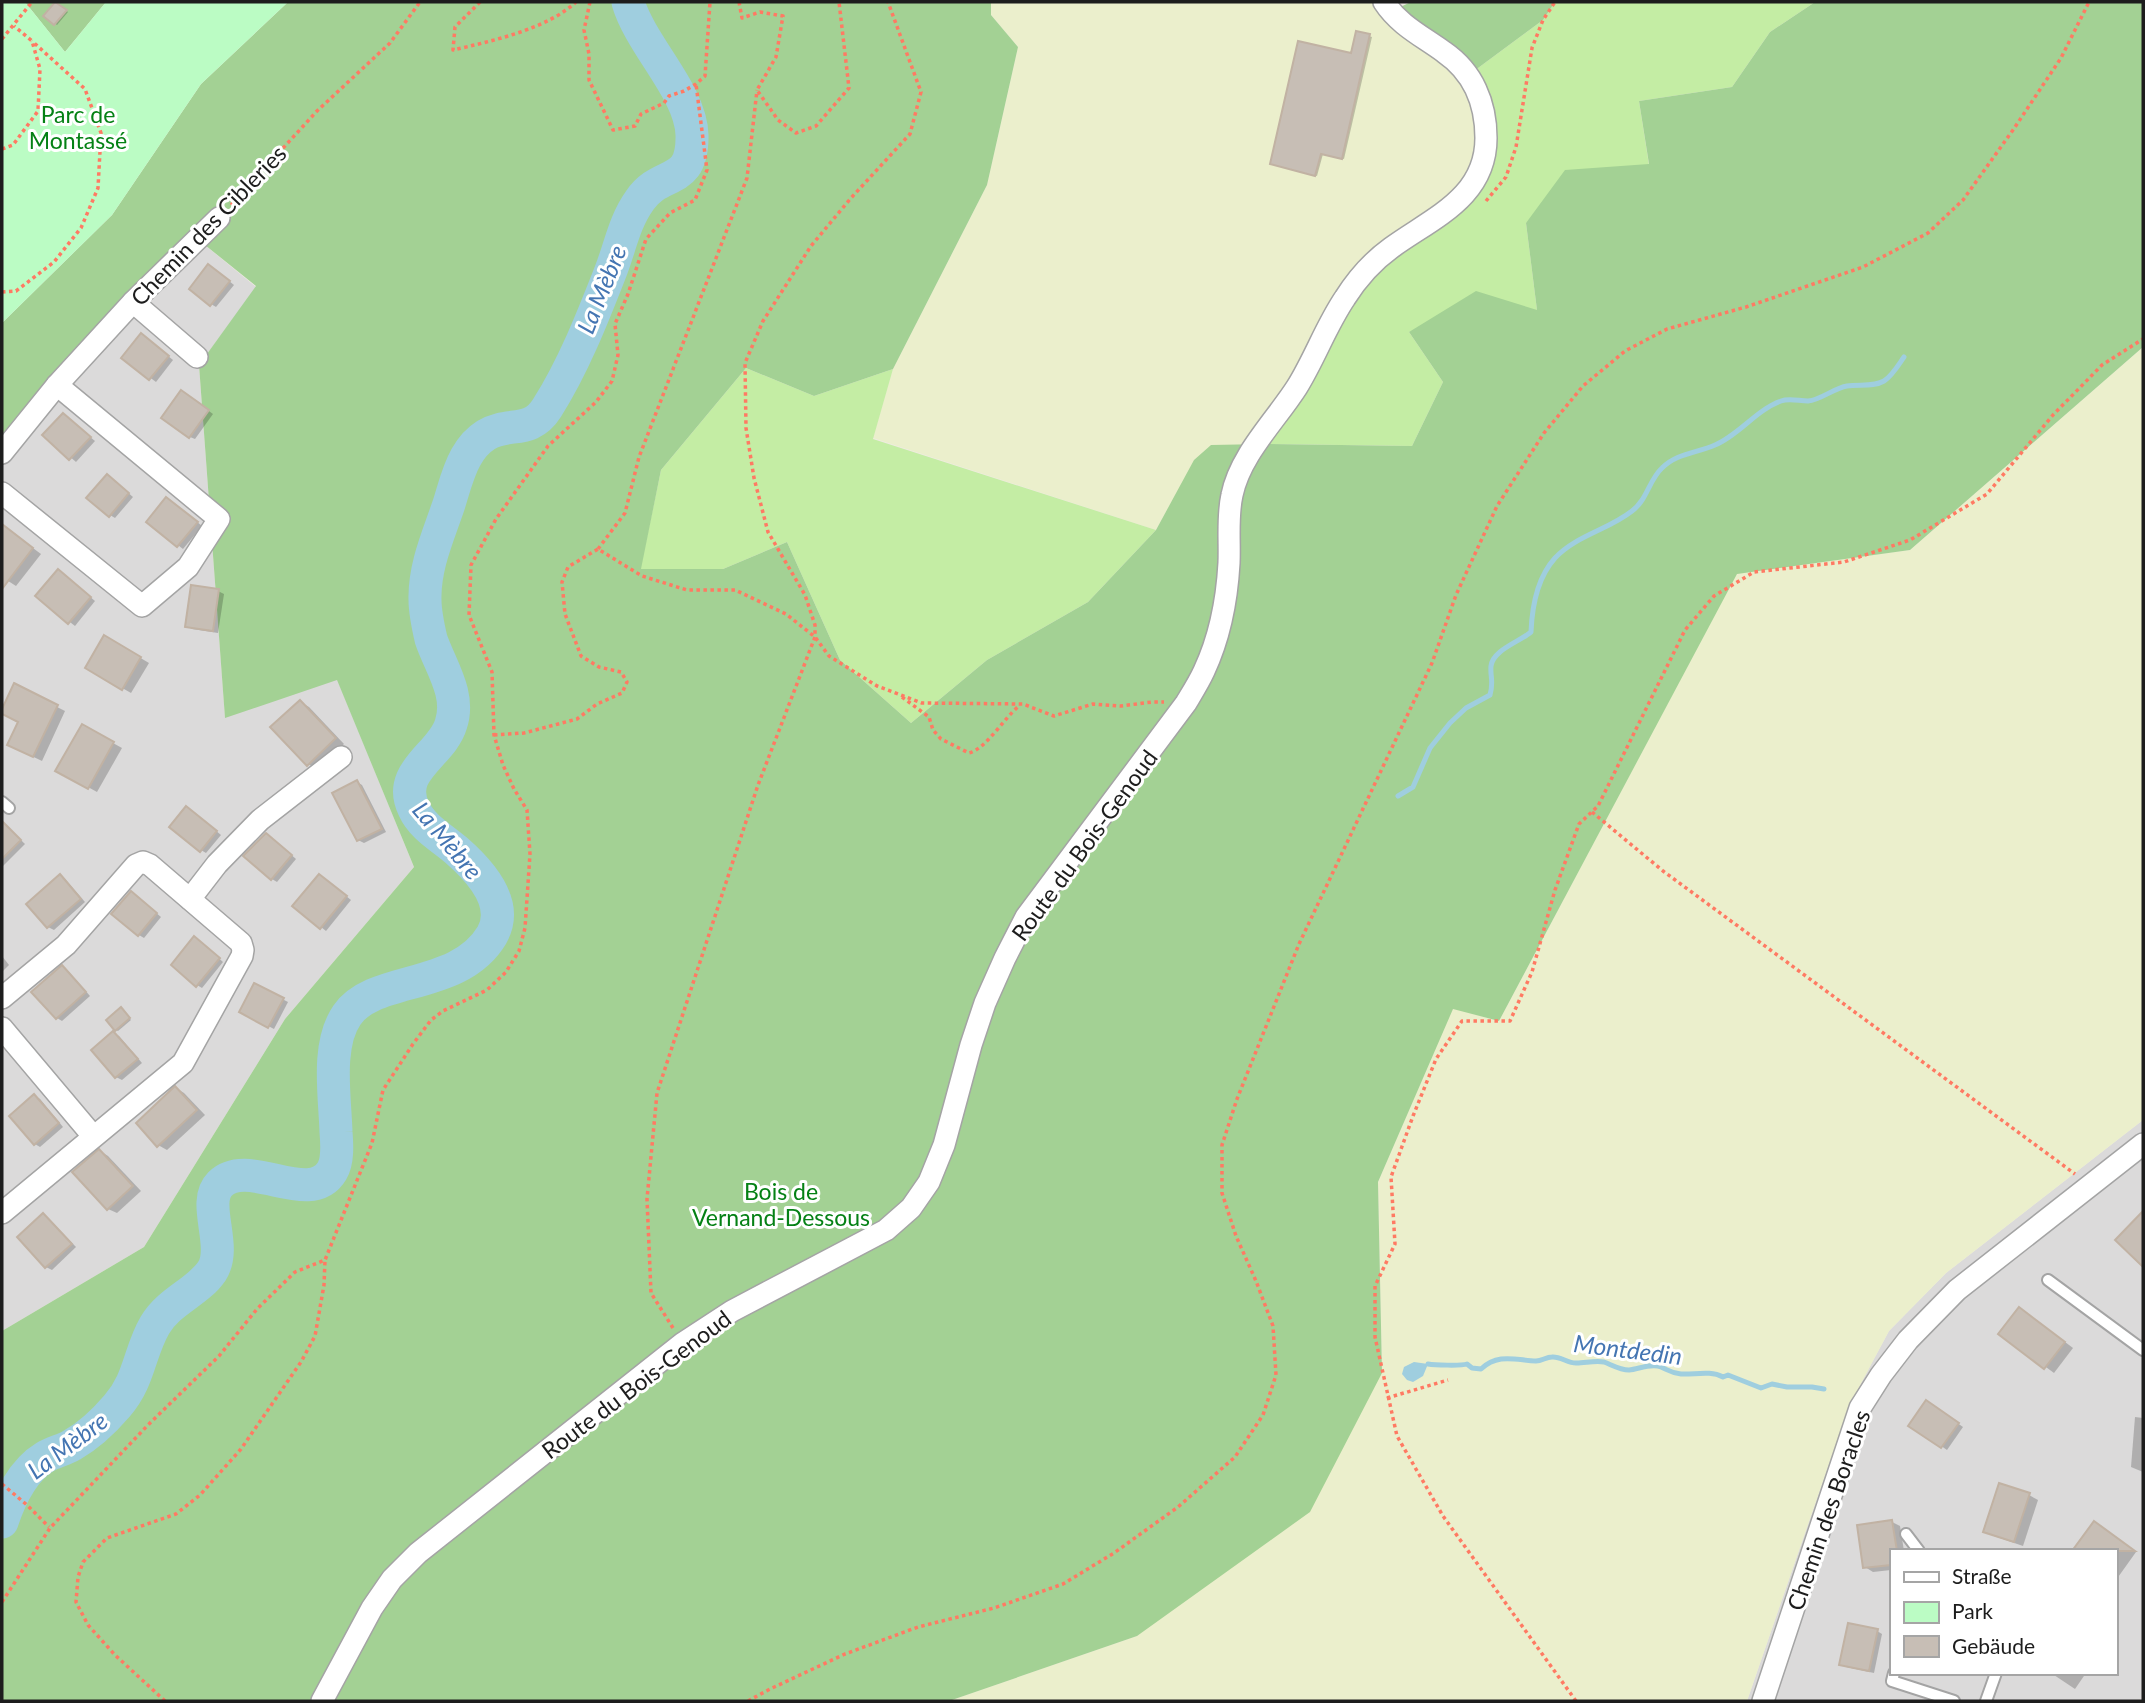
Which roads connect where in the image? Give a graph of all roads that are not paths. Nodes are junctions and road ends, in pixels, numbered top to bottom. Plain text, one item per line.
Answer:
1 (1384, 2) edge
2 (219, 218) road end
3 (133, 302) junction
4 (197, 357) dead end
5 (57, 385) junction
6 (2, 453) edge
7 (2, 493) edge
8 (341, 757) dead end
9 (190, 899) junction
10 (2, 998) edge
11 (2, 1028) edge
12 (93, 1136) junction
13 (2143, 1144) edge
14 (2, 1213) edge
15 (2048, 1280) dead end
16 (2143, 1350) edge
17 (1906, 1534) dead end
18 (1917, 1549) edge
19 (1894, 1675) edge
20 (1995, 1675) edge
21 (322, 1701) edge
22 (1763, 1701) edge
23 (1954, 1701) edge
24 (1986, 1701) edge

1 - 21 street, Route du Bois-Genoud
2 - 3 street, Chemin des Cibleries
3 - 4 street
3 - 5 street, Chemin des Cibleries
5 - 6 street, Chemin des Cibleries
5 - 7 street
8 - 9 street
9 - 10 street
9 - 12 street
11 - 12 street
12 - 14 street
13 - 22 street, Chemin des Boracles
15 - 16 lane
17 - 18 lane
19 - 23 lane
20 - 24 lane

